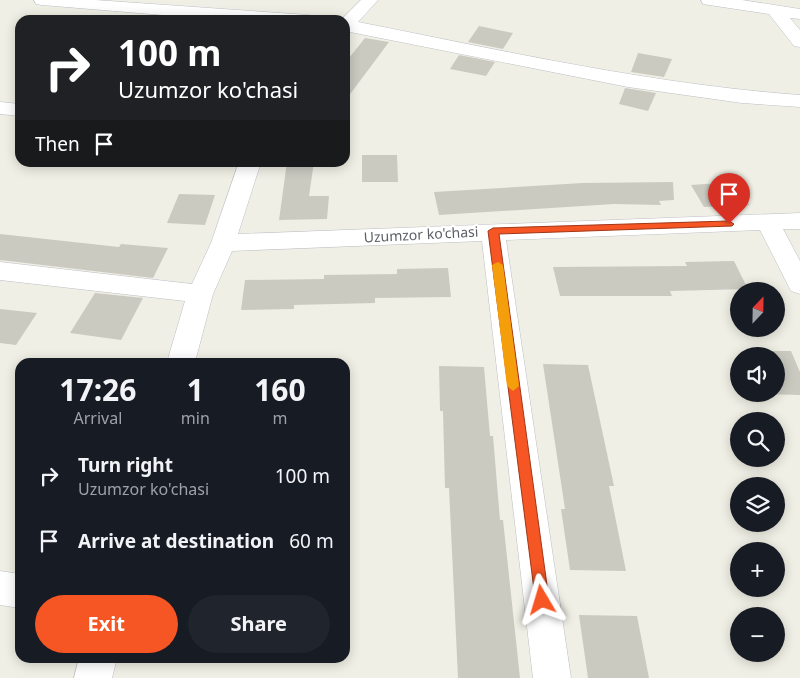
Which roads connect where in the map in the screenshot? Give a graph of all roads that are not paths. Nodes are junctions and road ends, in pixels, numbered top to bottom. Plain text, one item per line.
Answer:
1 (42, 0) edge
2 (370, 0) edge
3 (709, 0) edge
4 (775, 11) junction
5 (800, 14) edge
6 (226, 15) edge
7 (350, 21) edge
8 (350, 27) edge
9 (800, 42) edge
10 (800, 101) edge
11 (0, 108) edge
12 (15, 110) edge
13 (248, 167) edge
14 (800, 221) edge
15 (768, 223) junction
16 (493, 231) junction
17 (223, 243) junction
18 (0, 271) edge
19 (800, 285) edge
20 (200, 294) junction
21 (182, 358) edge
22 (0, 588) edge
23 (15, 590) edge
24 (97, 663) edge
25 (93, 678) edge
26 (552, 678) edge

1 - 6 street
2 - 7 street
3 - 4 street
4 - 5 street
4 - 9 street
8 - 10 street
11 - 12 street
13 - 17 street
14 - 15 street, Uzumzor ko'chasi
15 - 16 street, Uzumzor ko'chasi
15 - 19 street
16 - 17 street, Uzumzor ko'chasi
16 - 26 street
17 - 20 street
18 - 20 street
20 - 21 street
22 - 23 street
24 - 25 street

